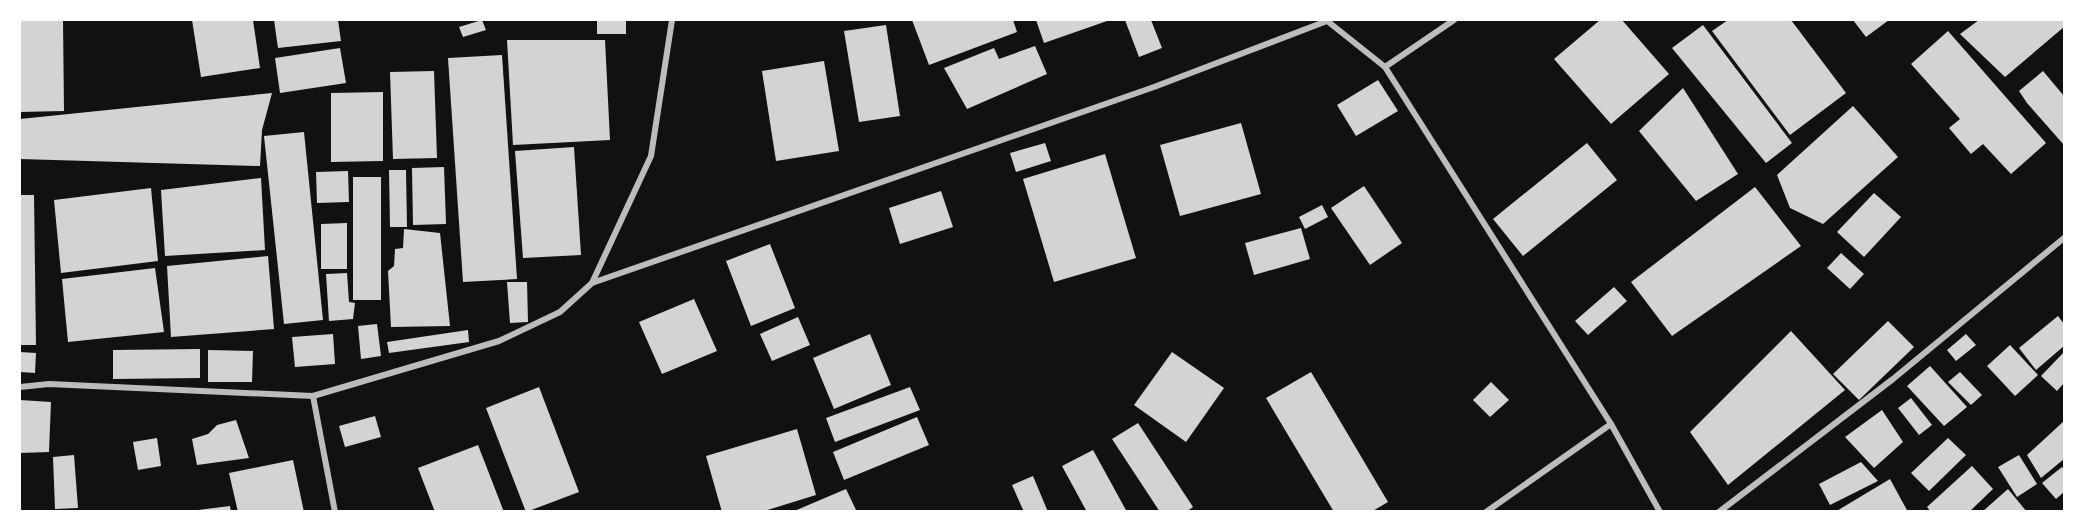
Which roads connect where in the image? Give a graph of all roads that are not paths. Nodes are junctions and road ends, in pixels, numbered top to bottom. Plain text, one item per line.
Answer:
1 (672, 20) edge
2 (1326, 20) edge
3 (1454, 20) edge
4 (1385, 67) junction
5 (2064, 238) edge
6 (592, 283) junction
7 (20, 387) edge
8 (313, 396) junction
9 (1611, 424) junction
10 (335, 512) edge
11 (1486, 512) edge
12 (1660, 512) edge
13 (1719, 512) edge

1 - 6 street
2 - 4 street
2 - 6 street
3 - 4 street
4 - 9 street
5 - 13 street
6 - 8 street
7 - 8 street
8 - 10 street
9 - 11 street
9 - 12 street

